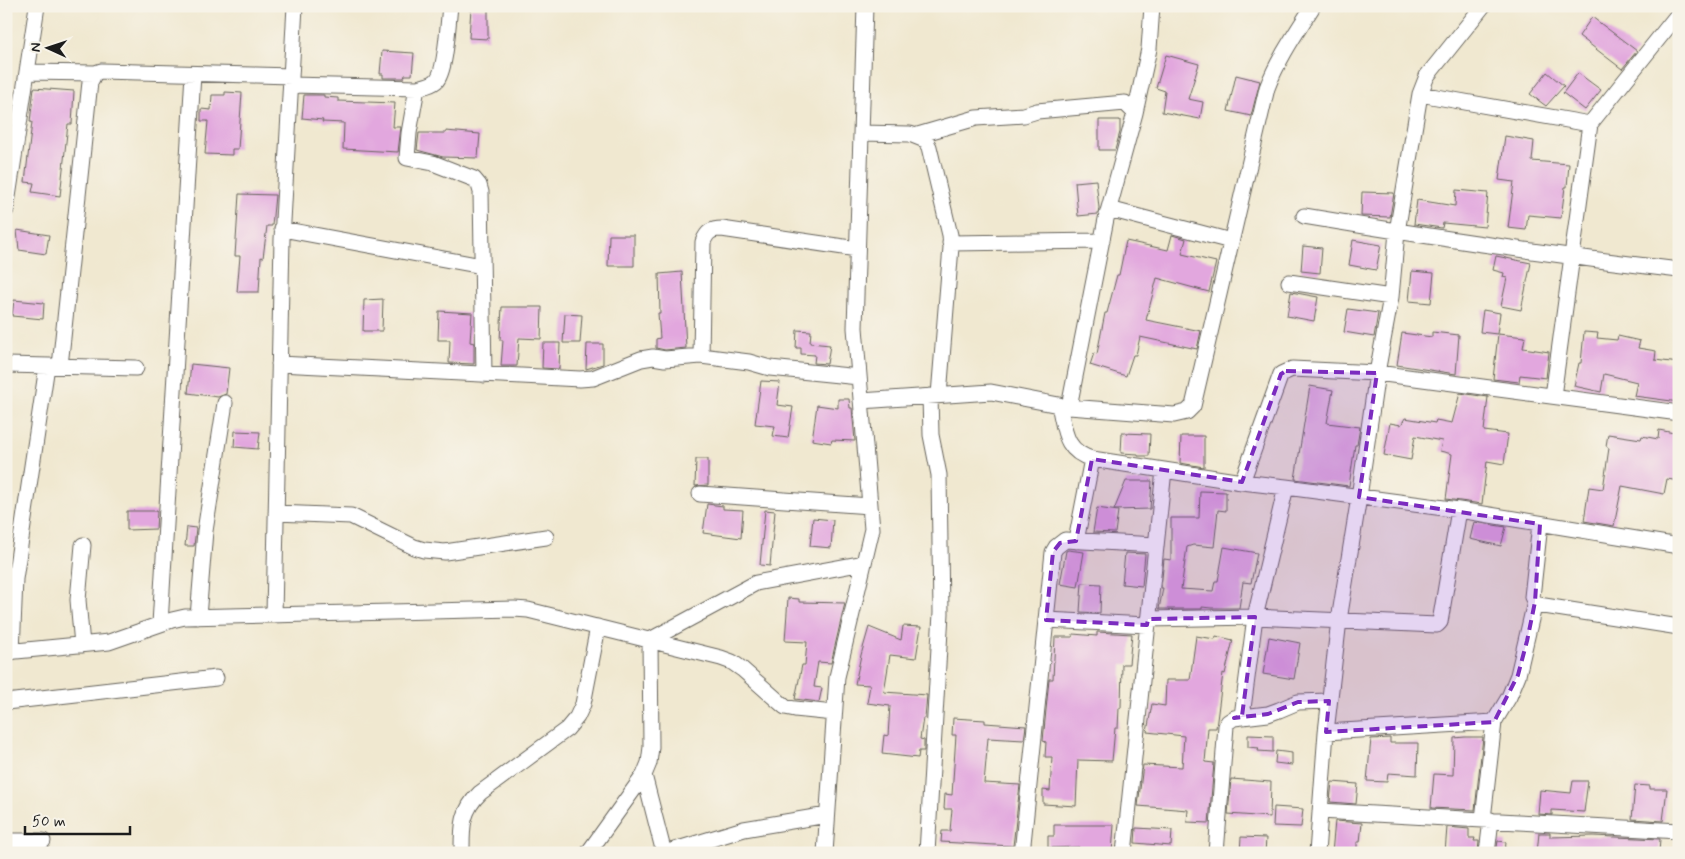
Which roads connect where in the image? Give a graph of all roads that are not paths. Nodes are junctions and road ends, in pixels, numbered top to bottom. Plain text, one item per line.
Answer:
1 (37, 6) edge
2 (295, 6) edge
3 (450, 6) edge
4 (865, 6) edge
5 (1152, 6) edge
6 (1313, 6) edge
7 (1483, 6) edge
8 (1679, 13) edge
9 (27, 72) junction
10 (95, 73) junction
11 (193, 74) junction
12 (291, 80) junction
13 (417, 88) junction
14 (1420, 94) junction
15 (1135, 113) junction
16 (1590, 124) junction
17 (861, 133) junction
18 (918, 136) junction
19 (10, 164) edge
20 (1109, 209) junction
21 (6, 210) edge
22 (1304, 216) dead end
23 (282, 229) junction
24 (1398, 232) junction
25 (1102, 241) junction
26 (1232, 241) junction
27 (950, 243) junction
28 (857, 249) junction
29 (1572, 257) junction
30 (482, 266) junction
31 (1679, 270) edge
32 (1290, 282) dead end
33 (1391, 297) junction
34 (702, 356) junction
35 (279, 364) junction
36 (6, 365) edge
37 (54, 366) junction
38 (136, 368) dead end
39 (1377, 374) junction
40 (484, 375) junction
41 (859, 377) junction
42 (935, 395) junction
43 (1553, 396) junction
44 (861, 400) junction
45 (225, 403) dead end
46 (1064, 406) junction
47 (1679, 413) edge
48 (1092, 459) junction
49 (1164, 470) junction
50 (1242, 482) junction
51 (1286, 486) junction
52 (700, 494) dead end
53 (1359, 497) junction
54 (870, 506) junction
55 (1459, 510) junction
56 (276, 513) junction
57 (1540, 524) junction
58 (546, 537) dead end
59 (1076, 541) junction
60 (83, 545) dead end
61 (1156, 545) junction
62 (1679, 546) edge
63 (864, 563) junction
64 (1535, 602) junction
65 (274, 615) junction
66 (198, 617) junction
67 (1255, 617) junction
68 (1046, 620) junction
69 (1339, 620) junction
70 (1148, 622) junction
71 (160, 624) junction
72 (598, 627) junction
73 (1679, 627) edge
74 (650, 640) junction
75 (82, 645) junction
76 (9, 652) edge
77 (216, 678) dead end
78 (6, 702) edge
79 (1329, 702) junction
80 (834, 713) junction
81 (1234, 718) junction
82 (1494, 722) junction
83 (1326, 732) junction
84 (644, 775) junction
85 (1320, 811) junction
86 (827, 815) junction
87 (1487, 819) junction
88 (1679, 831) edge
89 (6, 841) edge
90 (43, 841) dead end
91 (462, 853) edge
92 (588, 853) edge
93 (665, 853) edge
94 (825, 853) edge
95 (927, 853) edge
96 (1022, 853) edge
97 (1124, 853) edge
98 (1216, 853) edge
99 (1317, 853) edge
100 (1488, 853) edge

1 - 9 street
2 - 12 street
3 - 13 street
4 - 17 street
5 - 15 street
6 - 26 street
7 - 14 street
8 - 16 street
9 - 10 street
9 - 19 street
10 - 11 street
10 - 37 street
11 - 12 street
11 - 71 street
12 - 13 street
12 - 23 street
13 - 30 street
14 - 16 street
14 - 24 street
15 - 18 street
15 - 20 street
16 - 29 street
17 - 18 street
17 - 28 street
18 - 27 street
19 - 21 street
20 - 25 street
20 - 26 street
22 - 24 street
23 - 30 street
23 - 35 street
24 - 29 street
24 - 33 street
25 - 27 street
25 - 46 street
26 - 46 street
27 - 42 street
28 - 34 street
28 - 41 street
29 - 31 street
29 - 43 street
30 - 40 street
32 - 33 street
33 - 39 street
34 - 40 street
34 - 41 street
35 - 40 street
35 - 56 street
36 - 37 street
37 - 38 street
37 - 76 street
39 - 43 street
39 - 50 street
39 - 53 street
41 - 44 street
42 - 44 street
42 - 46 street
42 - 95 street
43 - 47 street
44 - 54 street
45 - 66 street
46 - 48 street
48 - 49 street
48 - 59 street
49 - 50 street
49 - 61 street
50 - 51 street
51 - 53 street
51 - 67 street
52 - 54 street
53 - 55 street
53 - 69 street
54 - 63 street
55 - 57 street
55 - 69 street
56 - 58 street
56 - 65 street
57 - 62 street
57 - 64 street
59 - 61 street
59 - 68 street
60 - 75 street
61 - 70 street
63 - 74 street
63 - 80 street
64 - 73 street
64 - 82 street
65 - 66 street
65 - 72 street
66 - 71 street
67 - 69 street
67 - 70 street
67 - 81 street
68 - 70 street
68 - 96 street
69 - 79 street
70 - 97 street
71 - 75 street
72 - 74 street
72 - 91 street
74 - 80 street
74 - 84 street
75 - 76 street
77 - 78 street
79 - 81 street
79 - 83 street
80 - 86 street
81 - 98 street
82 - 83 street
82 - 87 street
83 - 85 street
84 - 92 street
84 - 93 street
85 - 87 street
85 - 99 street
86 - 93 street
86 - 94 street
87 - 88 street
87 - 100 street
89 - 90 street

